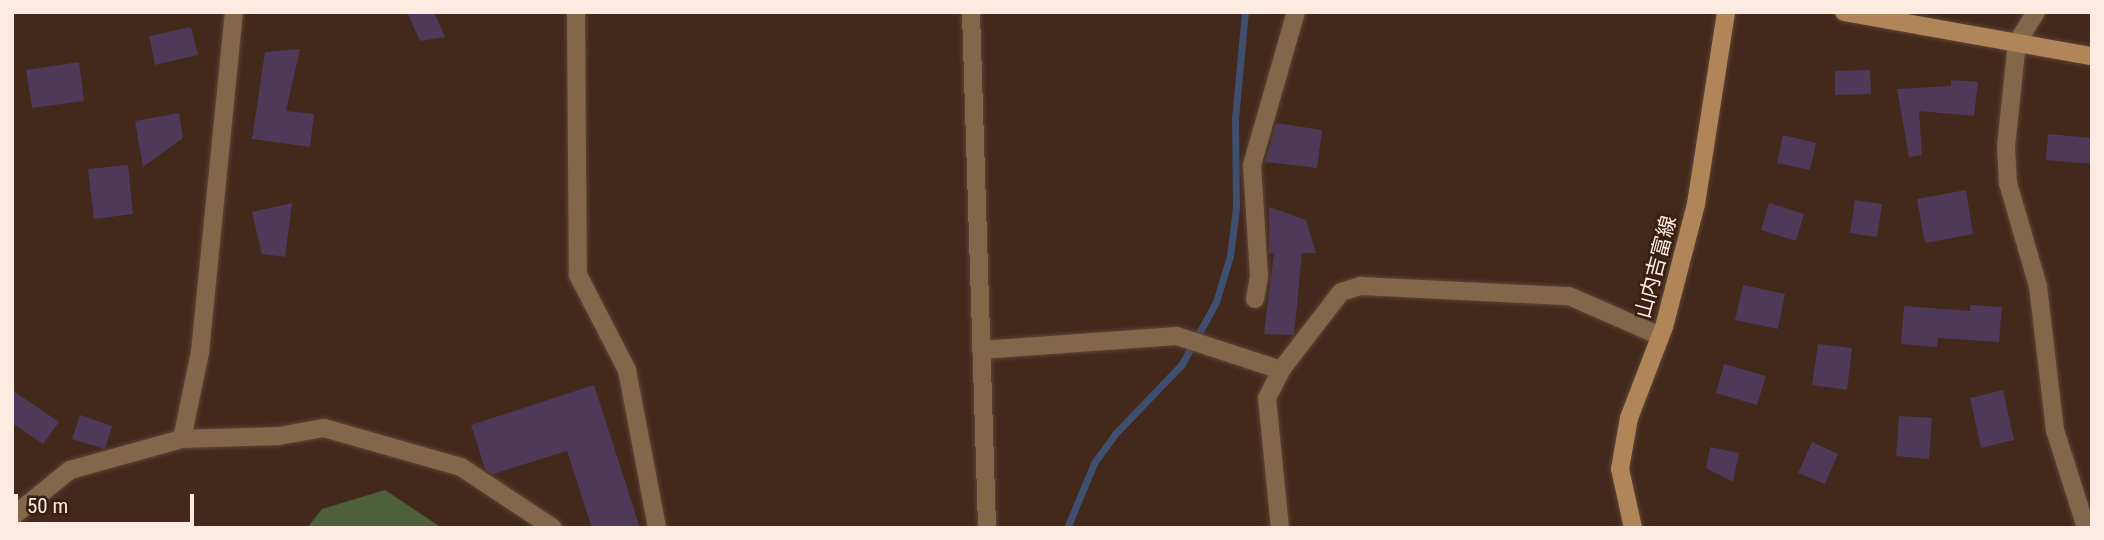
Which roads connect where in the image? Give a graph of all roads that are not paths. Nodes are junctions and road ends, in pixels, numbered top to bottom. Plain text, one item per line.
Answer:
1 (234, 12) edge
2 (576, 12) edge
3 (971, 12) edge
4 (1296, 12) edge
5 (1726, 12) edge
6 (1844, 12) edge
7 (2036, 12) edge
8 (2017, 42) junction
9 (2092, 56) edge
10 (1255, 299) dead end
11 (1660, 336) junction
12 (981, 351) junction
13 (1281, 370) junction
14 (182, 439) junction
15 (12, 517) edge
16 (553, 528) edge
17 (657, 528) edge
18 (987, 528) edge
19 (1280, 528) edge
20 (1633, 528) edge
21 (2086, 528) edge

1 - 14 street
2 - 17 street
3 - 12 street
4 - 10 street
5 - 11 main road, 山内吉富線
6 - 8 main road
7 - 8 street
8 - 9 main road
8 - 21 street
11 - 13 street
11 - 20 main road, 山内吉富線
12 - 13 street
12 - 18 street
13 - 19 street
14 - 15 street
14 - 16 street

